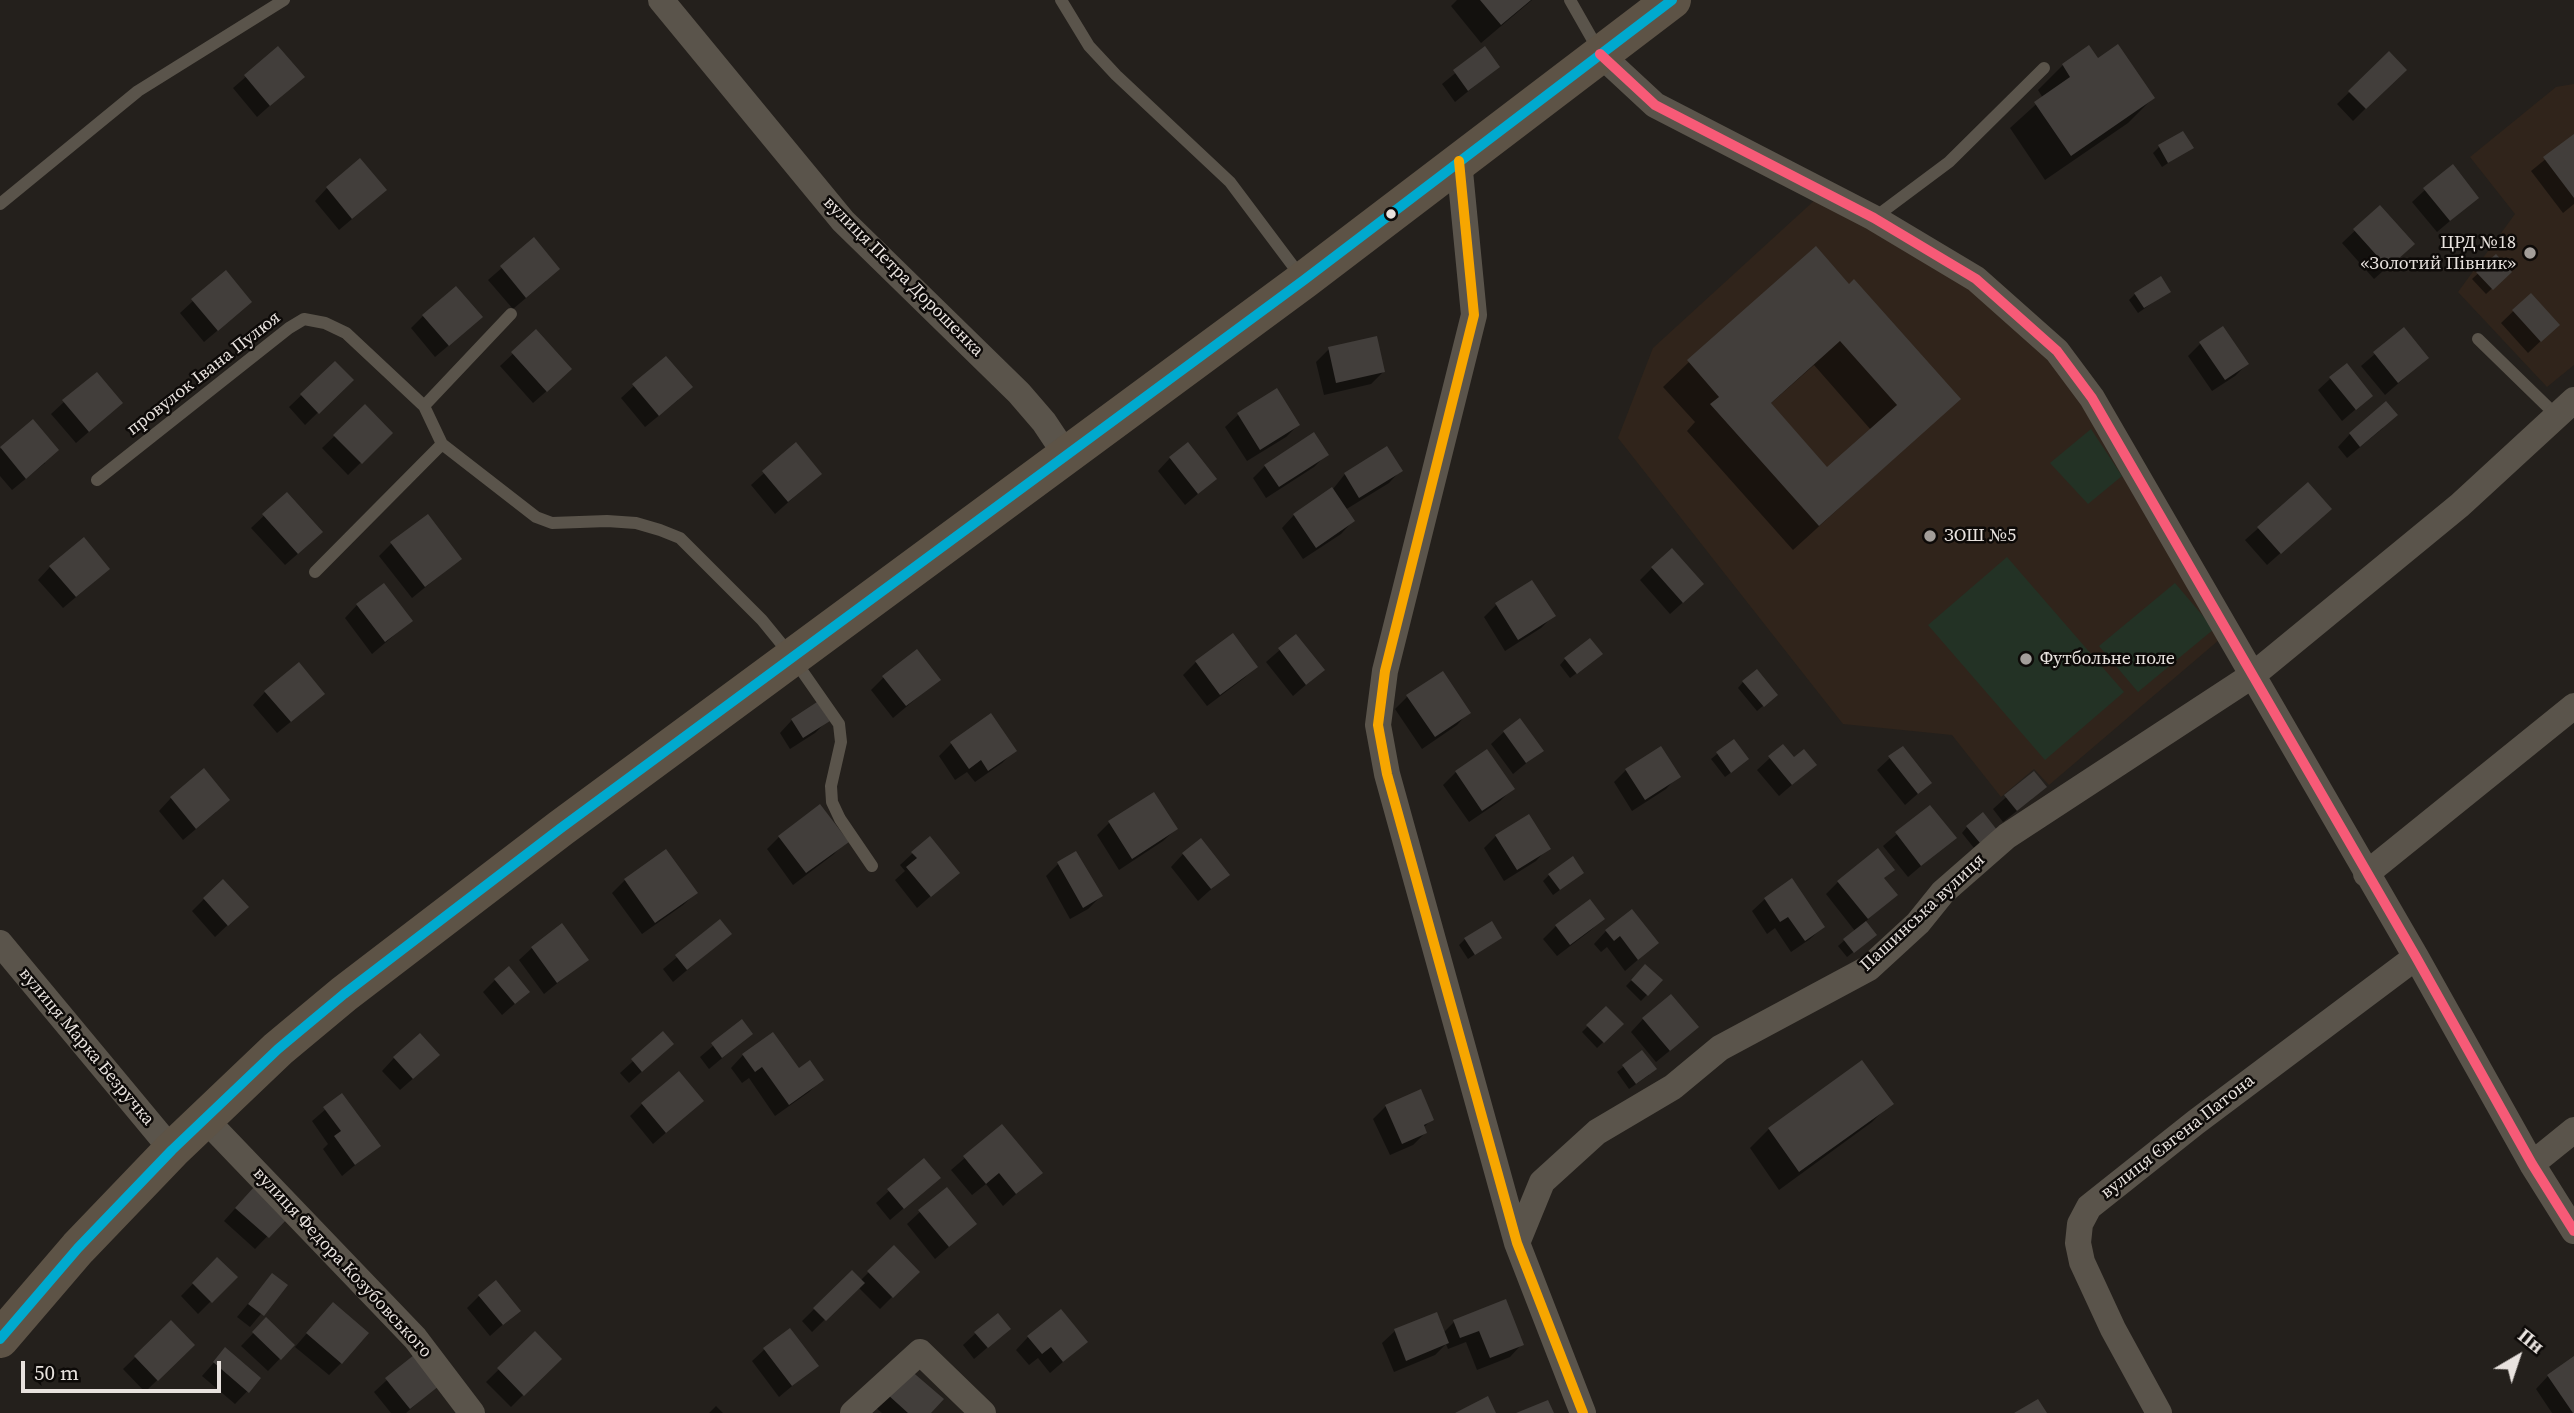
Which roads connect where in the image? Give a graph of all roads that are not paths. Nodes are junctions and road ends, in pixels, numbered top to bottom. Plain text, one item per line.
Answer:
1 (285, 0) edge
2 (661, 0) edge
3 (1061, 0) edge
4 (1570, 0) edge
5 (1672, 0) edge
6 (1600, 54) junction
7 (2044, 68) dead end
8 (1460, 161) junction
9 (0, 204) edge
10 (1874, 218) junction
11 (1304, 280) junction
12 (511, 314) dead end
13 (2477, 339) dead end
14 (424, 406) junction
15 (2565, 407) edge
16 (442, 444) junction
17 (1066, 455) junction
18 (97, 480) dead end
19 (315, 572) dead end
20 (793, 658) junction
21 (2253, 675) junction
22 (2574, 706) edge
23 (872, 866) dead end
24 (2366, 874) junction
25 (0, 943) edge
26 (2416, 957) junction
27 (205, 1119) junction
28 (2574, 1130) edge
29 (172, 1150) junction
30 (2532, 1164) junction
31 (2574, 1231) edge
32 (1517, 1243) junction
33 (0, 1339) edge
34 (472, 1413) edge
35 (853, 1413) edge
36 (983, 1413) edge
37 (1583, 1413) edge
38 (2159, 1413) edge

1 - 9 lane
2 - 17 street, вулиця Петра Дорошенка
3 - 11 lane
4 - 6 lane
5 - 6 highway
6 - 8 highway
6 - 10 street
7 - 10 lane
8 - 11 highway
8 - 32 street
10 - 21 street
11 - 17 highway
12 - 14 lane
13 - 15 lane
14 - 16 lane, провулок Івана Пулюя
14 - 18 lane, провулок Івана Пулюя
15 - 21 street, Пашинська вулиця
16 - 19 lane
16 - 20 lane, провулок Івана Пулюя
17 - 20 highway
20 - 23 lane, провулок Івана Пулюя
20 - 27 highway
21 - 24 street
21 - 32 street, Пашинська вулиця
22 - 24 street
24 - 26 street
25 - 29 street, вулиця Марка Безручка
26 - 30 street
26 - 38 street, вулиця Євгена Патона
27 - 29 highway
27 - 34 street, вулиця Федора Козубовського
28 - 30 street
29 - 33 highway
30 - 31 street
32 - 37 street
35 - 36 street

